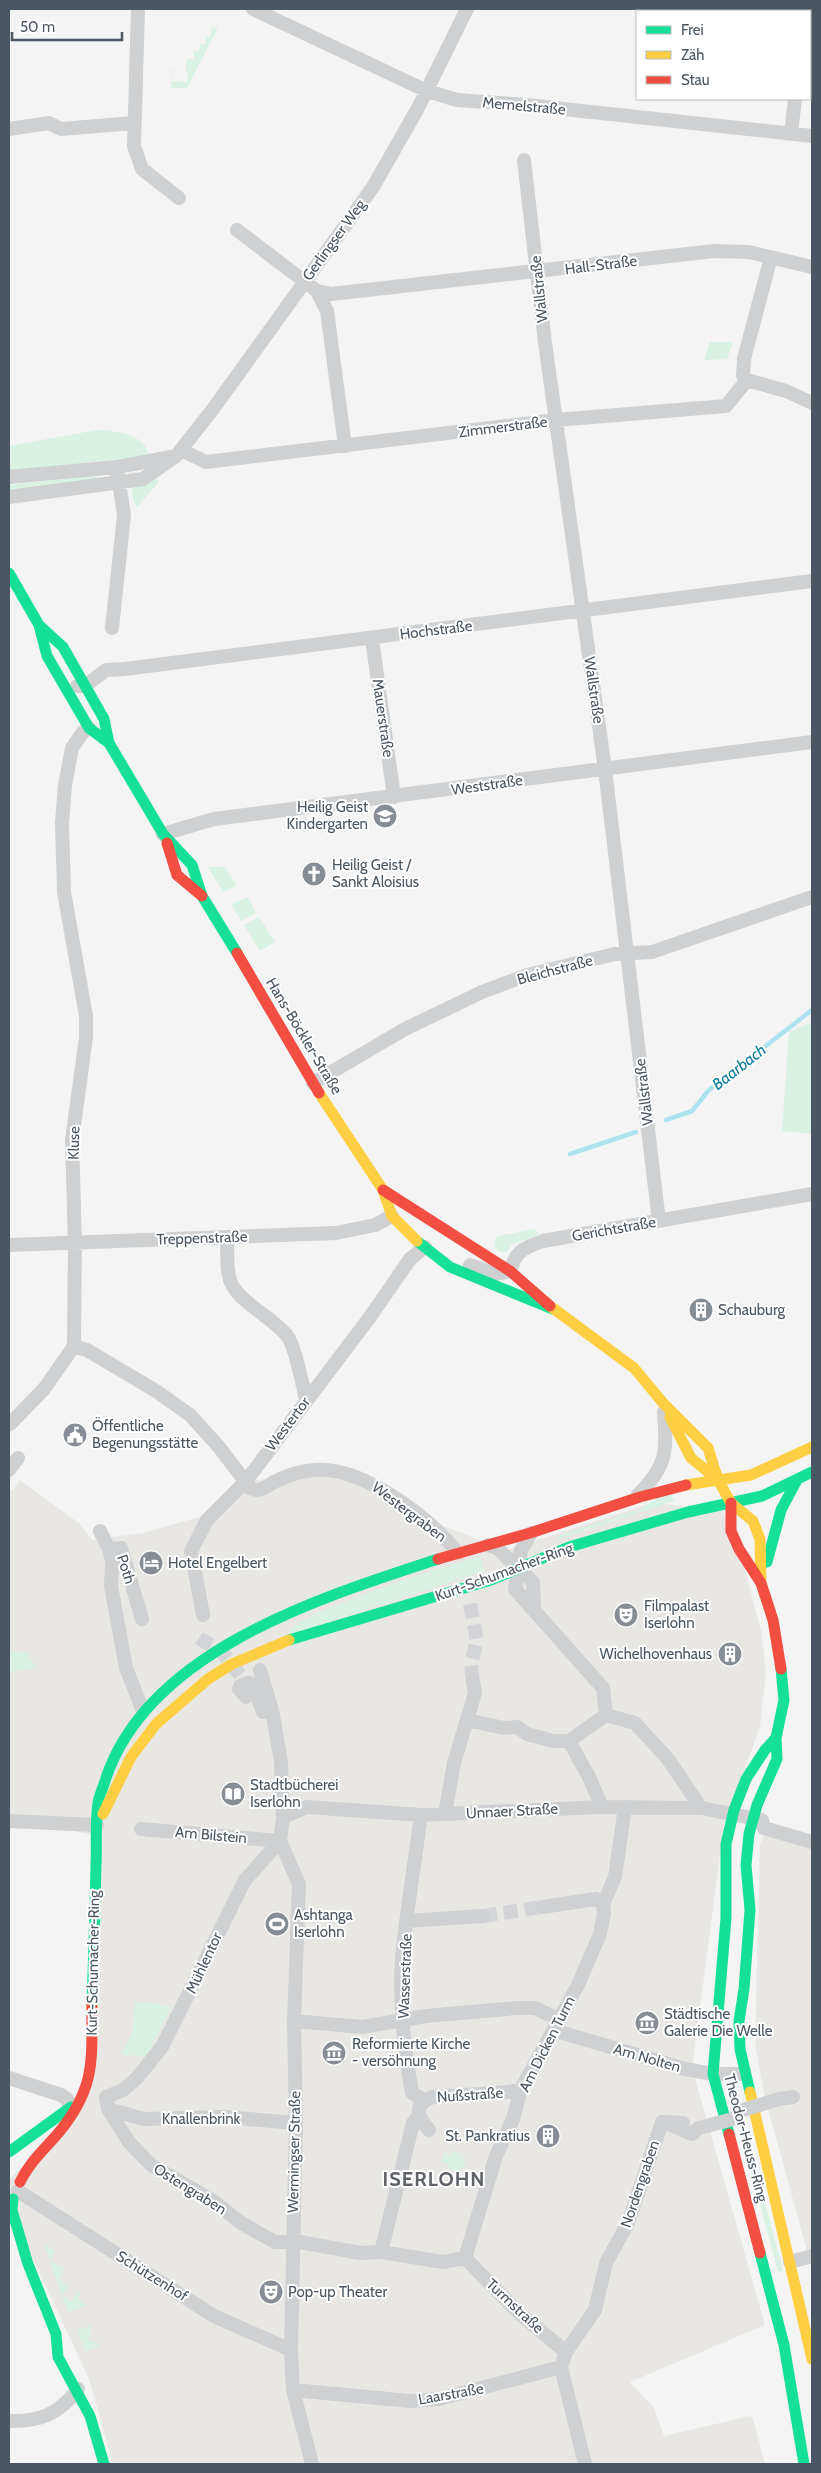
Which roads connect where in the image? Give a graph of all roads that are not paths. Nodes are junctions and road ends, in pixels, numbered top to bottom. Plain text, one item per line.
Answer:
1 (138, 9) edge
2 (253, 9) edge
3 (467, 9) edge
4 (427, 91) junction
5 (795, 100) edge
6 (134, 123) junction
7 (9, 129) edge
8 (791, 133) junction
9 (812, 136) edge
10 (524, 160) dead end
11 (179, 198) dead end
12 (237, 230) dead end
13 (771, 257) junction
14 (812, 267) edge
15 (537, 273) junction
16 (304, 280) junction
17 (317, 291) junction
18 (743, 376) dead end
19 (812, 403) edge
20 (556, 420) junction
21 (345, 446) junction
22 (179, 453) junction
23 (117, 468) junction
24 (9, 477) edge
25 (118, 484) junction
26 (9, 497) edge
27 (9, 573) edge
28 (812, 581) edge
29 (583, 612) junction
30 (40, 625) junction
31 (112, 628) dead end
32 (372, 639) junction
33 (85, 686) junction
34 (65, 687) junction
35 (89, 728) junction
36 (812, 742) edge
37 (109, 743) junction
38 (605, 769) junction
39 (394, 797) junction
40 (163, 834) junction
41 (202, 896) junction
42 (812, 897) edge
43 (628, 954) junction
44 (313, 1083) junction
45 (383, 1190) junction
46 (812, 1194) edge
47 (392, 1216) junction
48 (659, 1221) junction
49 (227, 1237) junction
50 (75, 1243) junction
51 (9, 1245) edge
52 (430, 1250) junction
53 (510, 1272) junction
54 (555, 1310) junction
55 (74, 1346) junction
56 (306, 1400) junction
57 (664, 1404) junction
58 (10, 1424) edge
59 (812, 1447) edge
60 (18, 1458) dead end
61 (9, 1470) edge
62 (812, 1472) edge
63 (797, 1479) junction
64 (718, 1480) junction
65 (246, 1481) junction
66 (635, 1499) junction
67 (730, 1503) junction
68 (100, 1532) dead end
69 (531, 1533) junction
70 (488, 1545) junction
71 (109, 1549) junction
72 (458, 1553) junction
73 (518, 1569) junction
74 (761, 1583) junction
75 (203, 1615) dead end
76 (142, 1618) dead end
77 (271, 1621) junction
78 (278, 1644) junction
79 (260, 1670) dead end
80 (473, 1681) tunnel mouth
81 (144, 1710) junction
82 (263, 1710) dead end
83 (606, 1715) junction
84 (467, 1720) junction
85 (776, 1738) junction
86 (278, 1739) junction
87 (569, 1741) junction
88 (602, 1806) junction
89 (625, 1807) junction
90 (701, 1808) junction
91 (445, 1814) junction
92 (421, 1815) junction
93 (742, 1815) junction
94 (283, 1816) junction
95 (9, 1821) edge
96 (97, 1825) junction
97 (141, 1830) dead end
98 (280, 1842) junction
99 (812, 1842) edge
100 (603, 1904) junction
101 (542, 1907) tunnel mouth
102 (484, 1916) tunnel mouth
103 (407, 1921) junction
104 (294, 2021) junction
105 (403, 2021) junction
106 (556, 2024) junction
107 (713, 2074) junction
108 (744, 2074) junction
109 (9, 2078) edge
110 (522, 2089) junction
111 (84, 2094) junction
112 (793, 2096) dead end
113 (424, 2100) junction
114 (107, 2103) junction
115 (69, 2108) junction
116 (419, 2115) junction
117 (659, 2121) junction
118 (296, 2123) junction
119 (683, 2123) dead end
120 (430, 2130) dead end
121 (11, 2160) edge
122 (15, 2194) edge
123 (293, 2242) junction
124 (9, 2245) edge
125 (382, 2252) junction
126 (812, 2256) edge
127 (465, 2258) junction
128 (790, 2262) junction
129 (28, 2264) junction
130 (56, 2334) junction
131 (291, 2350) junction
132 (566, 2352) junction
133 (812, 2359) edge
134 (561, 2367) junction
135 (78, 2390) junction
136 (293, 2390) junction
137 (64, 2407) junction
138 (90, 2416) junction
139 (9, 2421) edge
140 (104, 2464) edge
141 (312, 2464) edge
142 (585, 2464) edge
143 (804, 2464) edge

1 - 6 street
2 - 4 street, Memelstraße
3 - 4 street, Gerlingser Weg
4 - 8 street, Memelstraße
4 - 16 street, Gerlingser Weg
5 - 8 street
6 - 7 street
6 - 11 street
8 - 9 street, Memelstraße
10 - 15 street, Wallstraße
12 - 16 street
13 - 14 street, Hall-Straße
13 - 15 street, Hall-Straße
13 - 18 street
15 - 17 street, Hall-Straße
15 - 20 street, Wallstraße
16 - 17 street
16 - 22 street, Gerlingser Weg
17 - 21 street
19 - 20 street, Zimmerstraße
20 - 21 street, Zimmerstraße
20 - 29 street, Wallstraße
21 - 22 street, Zimmerstraße
22 - 23 street
22 - 25 street, Gerlingser Weg
23 - 24 street
23 - 25 street
25 - 26 street, Gerlingser Weg
25 - 31 street
27 - 30 main road, Hans-Böckler-Straße
28 - 29 street, Hochstraße
29 - 32 street, Hochstraße
29 - 38 street, Wallstraße
30 - 33 main road, Hans-Böckler-Straße
30 - 34 main road, Hans-Böckler-Straße
32 - 33 street, Hochstraße
32 - 39 street, Mauerstraße
33 - 34 street
33 - 37 main road, Hans-Böckler-Straße
34 - 35 main road, Hans-Böckler-Straße
35 - 37 main road, Hans-Böckler-Straße
35 - 50 street, Kluse
36 - 38 street, Weststraße
37 - 40 main road, Hans-Böckler-Straße
38 - 39 street, Weststraße
38 - 43 street, Wallstraße
39 - 40 street, Weststraße
40 - 41 main road, Hans-Böckler-Straße
40 - 41 main road, Hans-Böckler-Straße
41 - 44 main road, Hans-Böckler-Straße
42 - 43 street, Bleichstraße
43 - 44 street, Bleichstraße
43 - 48 street, Wallstraße
44 - 45 main road, Hans-Böckler-Straße
45 - 47 main road, Hans-Böckler-Straße
45 - 53 main road, Hans-Böckler-Straße
46 - 48 street, Gerichtstraße
47 - 49 street, Treppenstraße
47 - 52 main road, Hans-Böckler-Straße
48 - 53 street, Gerichtstraße
49 - 50 street, Treppenstraße
49 - 56 street
50 - 51 street, Treppenstraße
50 - 55 street, Kluse
52 - 53 street
52 - 54 main road, Hans-Böckler-Straße
52 - 56 street, Westertor
53 - 54 main road, Hans-Böckler-Straße
54 - 57 main road, Hans-Böckler-Straße
55 - 58 street
55 - 65 street
56 - 65 street, Westertor
57 - 64 main road, Hans-Böckler-Straße
57 - 64 main road, Hans-Böckler-Straße
57 - 66 street, Kurt-Schumacher-Ring
59 - 64 main road, Kurt-Schumacher-Ring
60 - 61 street
62 - 63 main road, Kurt-Schumacher-Ring
63 - 67 main road, Kurt-Schumacher-Ring
63 - 74 main road
64 - 66 main road, Kurt-Schumacher-Ring
64 - 67 main road, Theodor-Heuss-Ring
65 - 72 street, Westergraben
65 - 75 street, Westertor
66 - 69 main road, Kurt-Schumacher-Ring
67 - 73 main road, Kurt-Schumacher-Ring
67 - 74 main road, Theodor-Heuss-Ring
67 - 74 main road, Theodor-Heuss-Ring
68 - 71 street, Poth
69 - 70 main road, Kurt-Schumacher-Ring
69 - 73 street
70 - 72 main road, Kurt-Schumacher-Ring
70 - 73 street
71 - 76 street, Poth
71 - 81 street
72 - 77 main road, Kurt-Schumacher-Ring
73 - 78 main road, Kurt-Schumacher-Ring
73 - 83 street
74 - 85 main road, Theodor-Heuss-Ring
77 - 78 street
77 - 81 main road, Kurt-Schumacher-Ring
78 - 96 main road, Kurt-Schumacher-Ring
79 - 86 street
80 - 84 street
81 - 96 main road, Kurt-Schumacher-Ring
82 - 86 street
83 - 87 street
83 - 90 street
84 - 87 street
84 - 91 street
85 - 93 main road, Theodor-Heuss-Ring
85 - 93 main road, Theodor-Heuss-Ring
86 - 94 street
87 - 88 street
88 - 89 street, Unnaer Straße
88 - 91 street, Unnaer Straße
89 - 90 street, Unnaer Straße
89 - 100 street, Am Dicken Turm
90 - 93 street, Unnaer Straße
91 - 92 street, Unnaer Straße
92 - 94 street, Unnaer Straße
92 - 103 street, Wasserstraße
93 - 99 street
93 - 107 main road, Theodor-Heuss-Ring
93 - 108 main road, Theodor-Heuss-Ring
94 - 98 street
95 - 96 street
96 - 111 main road, Kurt-Schumacher-Ring
97 - 98 street, Am Bilstein
98 - 104 street, Wermingser Straße
98 - 114 street, Mühlentor
100 - 101 street
100 - 106 street, Am Dicken Turm
102 - 103 street
103 - 105 street, Wasserstraße
104 - 105 street, Am Nolten
104 - 118 street, Wermingser Straße
105 - 106 street, Am Nolten
105 - 113 street, Wasserstraße
106 - 107 street, Am Nolten
106 - 110 street, Am Dicken Turm
107 - 108 street, Am Nolten
107 - 143 main road, Theodor-Heuss-Ring
108 - 128 main road, Theodor-Heuss-Ring
109 - 115 street
110 - 113 street, Nußstraße
110 - 127 street, Am Dicken Turm
111 - 114 street
111 - 115 main road
111 - 122 main road, Kurt-Schumacher-Ring
112 - 117 street, Nordengraben, bridge
113 - 116 street, Nußstraße
114 - 118 street, Knallenbrink
114 - 123 street, Ostengraben
115 - 121 main road
116 - 120 street, Nußstraße
116 - 125 street
117 - 119 street, Nordengraben
117 - 132 street, Nordengraben
118 - 123 street, Wermingser Straße
121 - 122 main road
122 - 129 main road
122 - 131 street, Schützenhof
123 - 125 street
123 - 131 street, Wermingser Straße
124 - 129 main road
125 - 127 street
126 - 128 street
127 - 132 street, Turmstraße
128 - 133 main road, Theodor-Heuss-Ring
129 - 130 main road
130 - 135 main road
130 - 135 main road
131 - 136 street, Wermingser Straße
132 - 134 street
134 - 136 street, Laarstraße
134 - 142 street
135 - 137 street
135 - 138 main road
136 - 141 street, Wermingser Straße
137 - 138 street
137 - 139 street
138 - 140 main road

